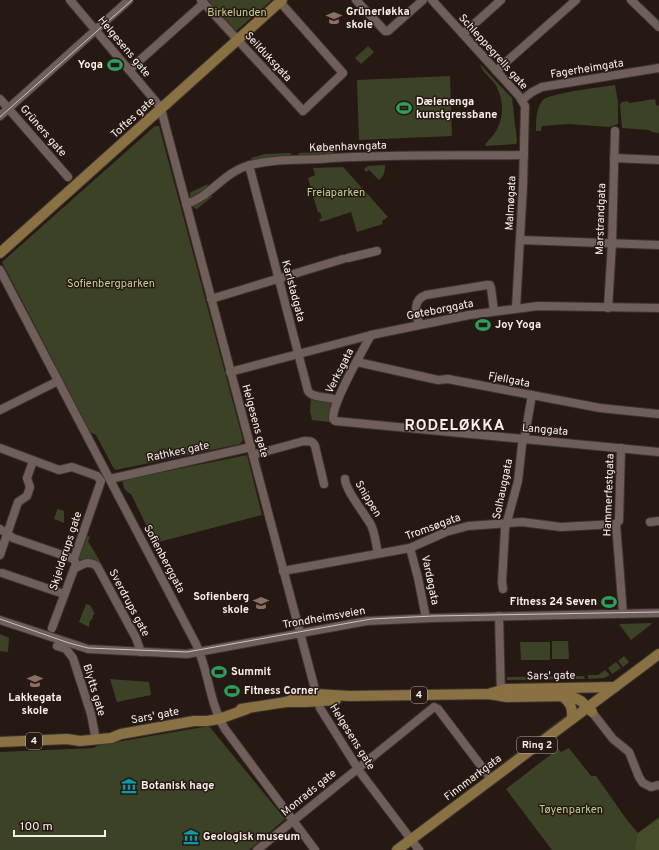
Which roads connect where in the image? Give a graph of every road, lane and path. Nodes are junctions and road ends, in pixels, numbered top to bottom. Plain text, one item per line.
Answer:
1 (70, 0) edge
2 (129, 0) edge
3 (356, 0) edge
4 (423, 0) edge
5 (432, 0) edge
6 (501, 0) edge
7 (576, 0) edge
8 (632, 0) edge
9 (281, 1) edge
10 (203, 2) edge
11 (659, 27) edge
12 (95, 30) junction
13 (462, 34) junction
14 (237, 40) junction
15 (659, 68) edge
16 (129, 70) junction
17 (496, 72) junction
18 (0, 99) edge
19 (522, 100) junction
20 (8, 108) junction
21 (161, 109) junction
22 (0, 116) edge
23 (615, 131) dead end
24 (524, 155) junction
25 (614, 158) junction
26 (659, 160) edge
27 (249, 165) junction
28 (68, 177) dead end
29 (186, 204) junction
30 (520, 240) junction
31 (612, 243) junction
32 (659, 245) edge
33 (376, 251) dead end
34 (0, 253) edge
35 (0, 270) edge
36 (278, 280) junction
37 (211, 299) junction
38 (516, 308) junction
39 (608, 308) junction
40 (659, 308) edge
41 (494, 311) junction
42 (419, 325) junction
43 (371, 335) junction
44 (298, 354) junction
45 (357, 362) junction
46 (230, 372) junction
47 (58, 381) junction
48 (532, 395) junction
49 (337, 400) junction
50 (0, 410) edge
51 (659, 414) edge
52 (333, 419) joint
53 (524, 440) junction
54 (0, 448) edge
55 (621, 448) junction
56 (252, 451) junction
57 (659, 452) edge
58 (33, 461) junction
59 (110, 479) junction
60 (345, 479) dead end
61 (324, 484) dead end
62 (659, 521) edge
63 (650, 522) dead end
64 (507, 523) junction
65 (616, 524) junction
66 (4, 531) edge
67 (410, 548) junction
68 (378, 553) junction
69 (0, 555) edge
70 (74, 559) junction
71 (74, 569) junction
72 (284, 571) junction
73 (2, 573) dead end
74 (503, 589) dead end
75 (64, 594) junction
76 (659, 613) edge
77 (623, 614) junction
78 (499, 616) junction
79 (426, 618) junction
80 (0, 620) edge
81 (0, 626) edge
82 (52, 628) dead end
83 (301, 633) junction
84 (141, 652) junction
85 (200, 652) junction
86 (659, 654) edge
87 (659, 662) edge
88 (615, 687) junction
89 (501, 693) junction
90 (561, 695) junction
91 (317, 698) junction
92 (590, 709) junction
93 (218, 716) junction
94 (572, 719) junction
95 (95, 737) junction
96 (0, 742) edge
97 (357, 768) junction
98 (492, 779) junction
99 (659, 785) edge
100 (294, 821) junction
101 (413, 846) edge
102 (257, 850) edge
103 (315, 850) edge
104 (397, 850) edge

1 - 12 street, Helgesens gate
2 - 12 street
3 - 4 street
5 - 13 street, Schleppegrells gate
6 - 13 street
7 - 17 street
8 - 11 street
9 - 14 main road, Toftes gate
9 - 14 street, Seilduksgata
10 - 14 street, Seilduksgata
10 - 16 street
12 - 16 street, Helgesens gate
12 - 20 street
13 - 17 street, Schleppegrells gate
14 - 21 main road, Toftes gate
15 - 19 street, Fagerheimgata
16 - 21 street, Helgesens gate
17 - 19 street, Schleppegrells gate
18 - 20 street, Grüners gate
19 - 24 street, Malmøgata
20 - 22 street
20 - 28 street, Grüners gate
21 - 29 street, Helgesens gate
21 - 34 main road, Toftes gate
23 - 25 street, Marstrandgata
24 - 27 street, Københavngata
24 - 30 street, Malmøgata
25 - 26 street
25 - 31 street, Marstrandgata
27 - 29 street, Københavngata
27 - 36 street, Karlstadgata
29 - 37 street, Helgesens gate
30 - 31 street
30 - 38 street, Malmøgata
31 - 32 street
31 - 39 street, Marstrandgata
33 - 36 street
35 - 47 street, Sofienberggata
36 - 37 street
36 - 44 street, Karlstadgata
37 - 46 street, Helgesens gate
38 - 39 street, Gøteborggata
38 - 41 street, Gøteborggata
39 - 40 street, Gøteborggata
41 - 42 street, Gøteborggata
41 - 42 street
42 - 43 street, Gøteborggata
43 - 44 street, Gøteborggata
43 - 45 street, Verksgata
44 - 46 street, Gøteborggata
44 - 49 street, Karlstadgata
45 - 48 street, Fjellgata
45 - 49 street, Verksgata
46 - 56 street, Helgesens gate
47 - 50 street
47 - 59 street, Sofienberggata
48 - 51 street, Fjellgata
48 - 53 street, Solhauggata
49 - 52 street, Verksgata
52 - 53 street, Langgata
53 - 55 street, Langgata
53 - 64 street, Solhauggata
54 - 58 street
55 - 57 street, Langgata
55 - 65 street, Hammerfestgata
56 - 59 street, Rathkes gate
56 - 61 street, Rathkes gate
56 - 72 street, Helgesens gate
58 - 66 street
58 - 70 street, Skjelderups gate
59 - 85 street, Sofienberggata
60 - 68 street, Snippen
62 - 63 street
64 - 65 street, Tromsøgata
64 - 67 street, Tromsøgata
64 - 74 street, Solhauggata
65 - 77 street, Hammerfestgata
66 - 69 street
66 - 70 street
67 - 68 street, Tromsøgata
67 - 79 street, Vardøgata
68 - 72 street, Tromsøgata
70 - 71 street, Skjelderups gate
71 - 75 street, Skjelderups gate
71 - 84 street, Sverdrups gate
72 - 83 street, Helgesens gate
73 - 75 street
75 - 82 street, Skjelderups gate
76 - 77 street, Trondheimsveien
77 - 78 street, Trondheimsveien
78 - 79 street, Trondheimsveien
78 - 89 street
79 - 83 street, Trondheimsveien
80 - 84 street, Trondheimsveien
81 - 95 street, Blytts gate
83 - 85 street, Trondheimsveien
83 - 91 street, Helgesens gate
84 - 85 street, Trondheimsveien
85 - 93 street, Sofienberggata
86 - 88 main road, Finnmarkgata / Ring 2
87 - 92 main road, Finnmarkgata / Ring 2
88 - 89 main road, Sars' gate / 4
88 - 92 main road, Finnmarkgata / Ring 2
89 - 90 main road, Sars' gate / 4
89 - 91 main road, Sars' gate / 4
90 - 92 main road, Sars' gate / 4
90 - 94 main road, Sars' gate
91 - 93 main road, Sars' gate / 4
91 - 97 street, Helgesens gate
92 - 94 main road, Finnmarkgata / Ring 2
92 - 99 street
92 - 101 main road, Finnmarkgata / Ring 2
93 - 95 main road, Sars' gate / 4
93 - 100 street, Sofienberggata
94 - 98 main road, Finnmarkgata / Ring 2
95 - 96 main road, Sars' gate / 4
97 - 98 street, Monrads gate
97 - 100 street, Monrads gate
97 - 101 street, Helgesens gate
98 - 101 main road, Finnmarkgata / Ring 2
100 - 102 street, Monrads gate
100 - 103 street, Sofienberggata
101 - 104 main road, Finnmarkgata / Ring 2

